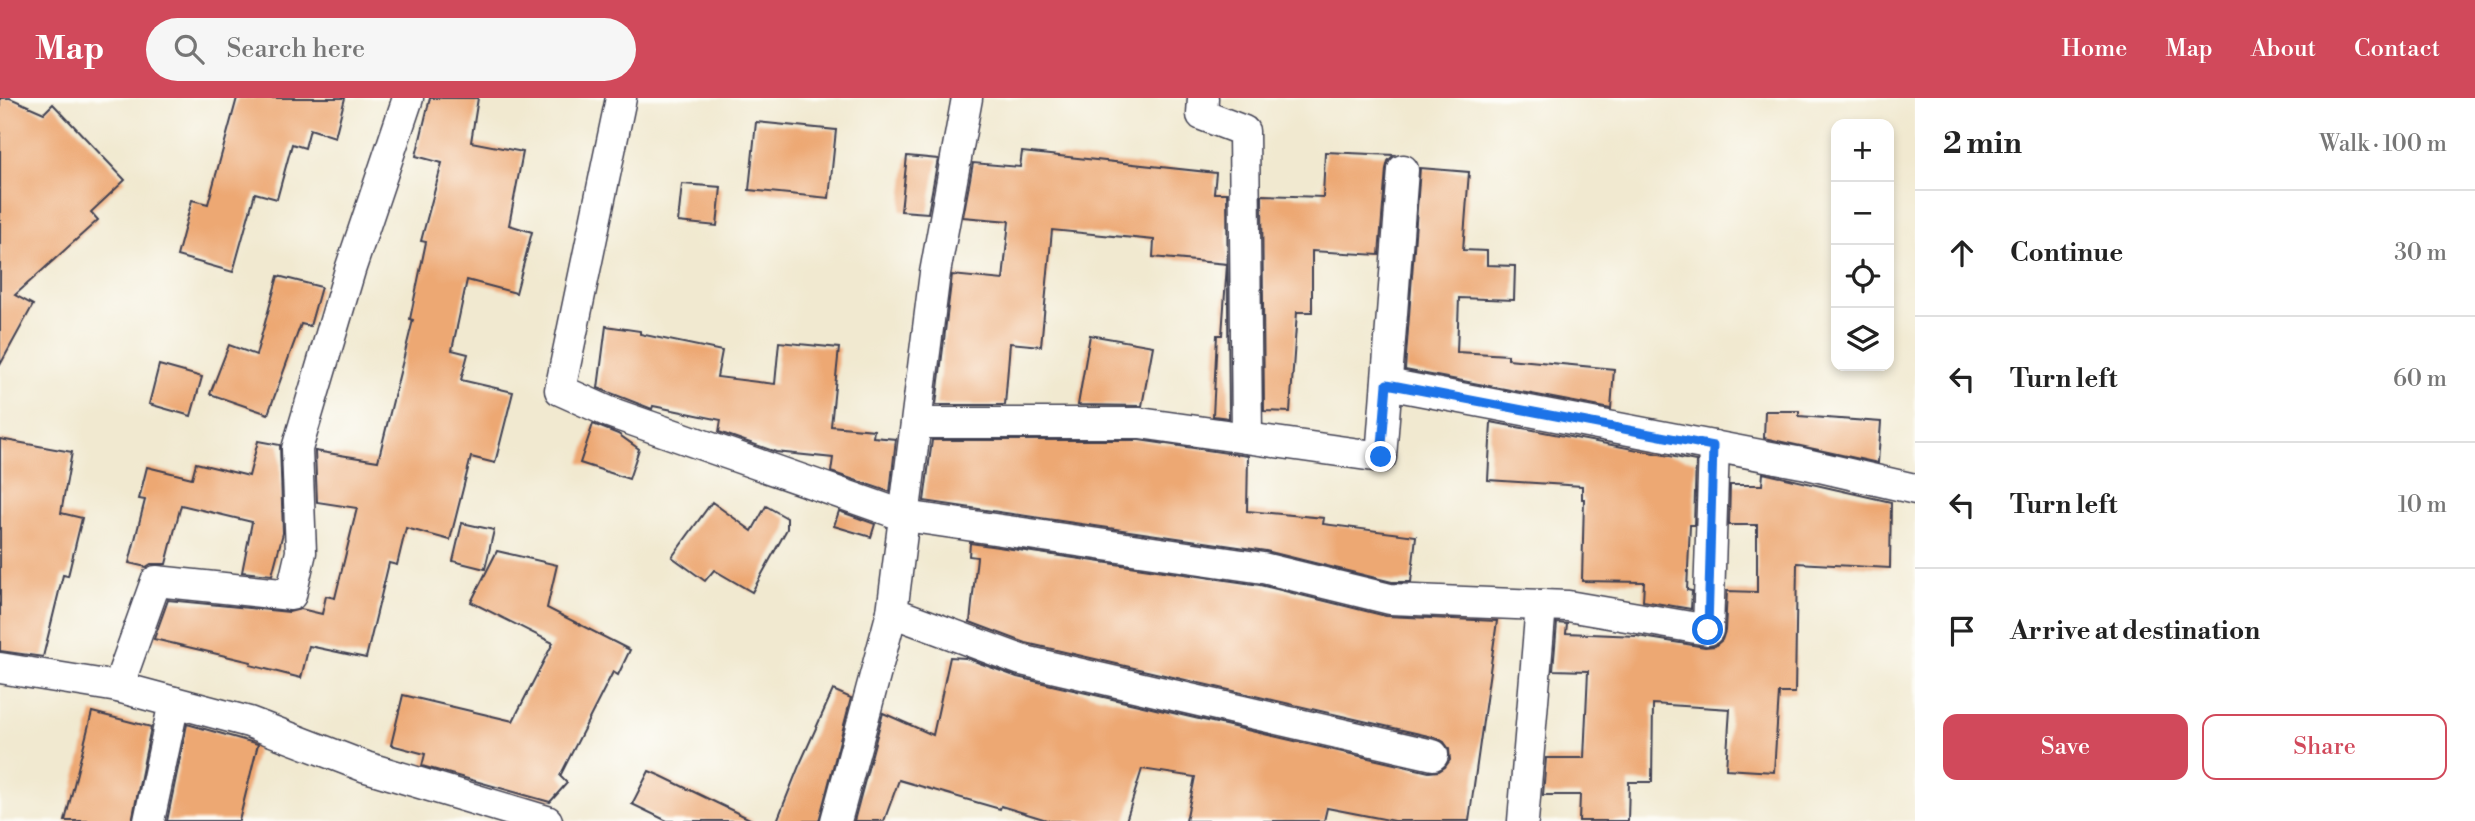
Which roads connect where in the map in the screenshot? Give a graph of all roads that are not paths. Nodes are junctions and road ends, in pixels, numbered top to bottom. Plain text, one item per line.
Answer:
1 (408, 98) edge
2 (621, 98) edge
3 (967, 98) edge
4 (1203, 98) edge
5 (1403, 170) dead end
6 (1387, 384) junction
7 (916, 424) junction
8 (1247, 438) junction
9 (1713, 446) junction
10 (1915, 489) edge
11 (905, 516) junction
12 (1541, 605) junction
13 (892, 612) junction
14 (0, 668) edge
15 (118, 687) junction
16 (174, 702) junction
17 (1433, 755) dead end
18 (149, 821) edge
19 (547, 821) edge
20 (836, 821) edge
21 (1523, 821) edge

1 - 15 street
2 - 11 street
3 - 7 street
4 - 8 street
5 - 6 street
6 - 8 street
6 - 9 street
7 - 8 street
7 - 11 street
9 - 10 street
9 - 12 street
11 - 12 street
11 - 13 street
12 - 21 street
13 - 17 street
13 - 20 street
14 - 15 street
15 - 16 street
16 - 18 street
16 - 19 street

